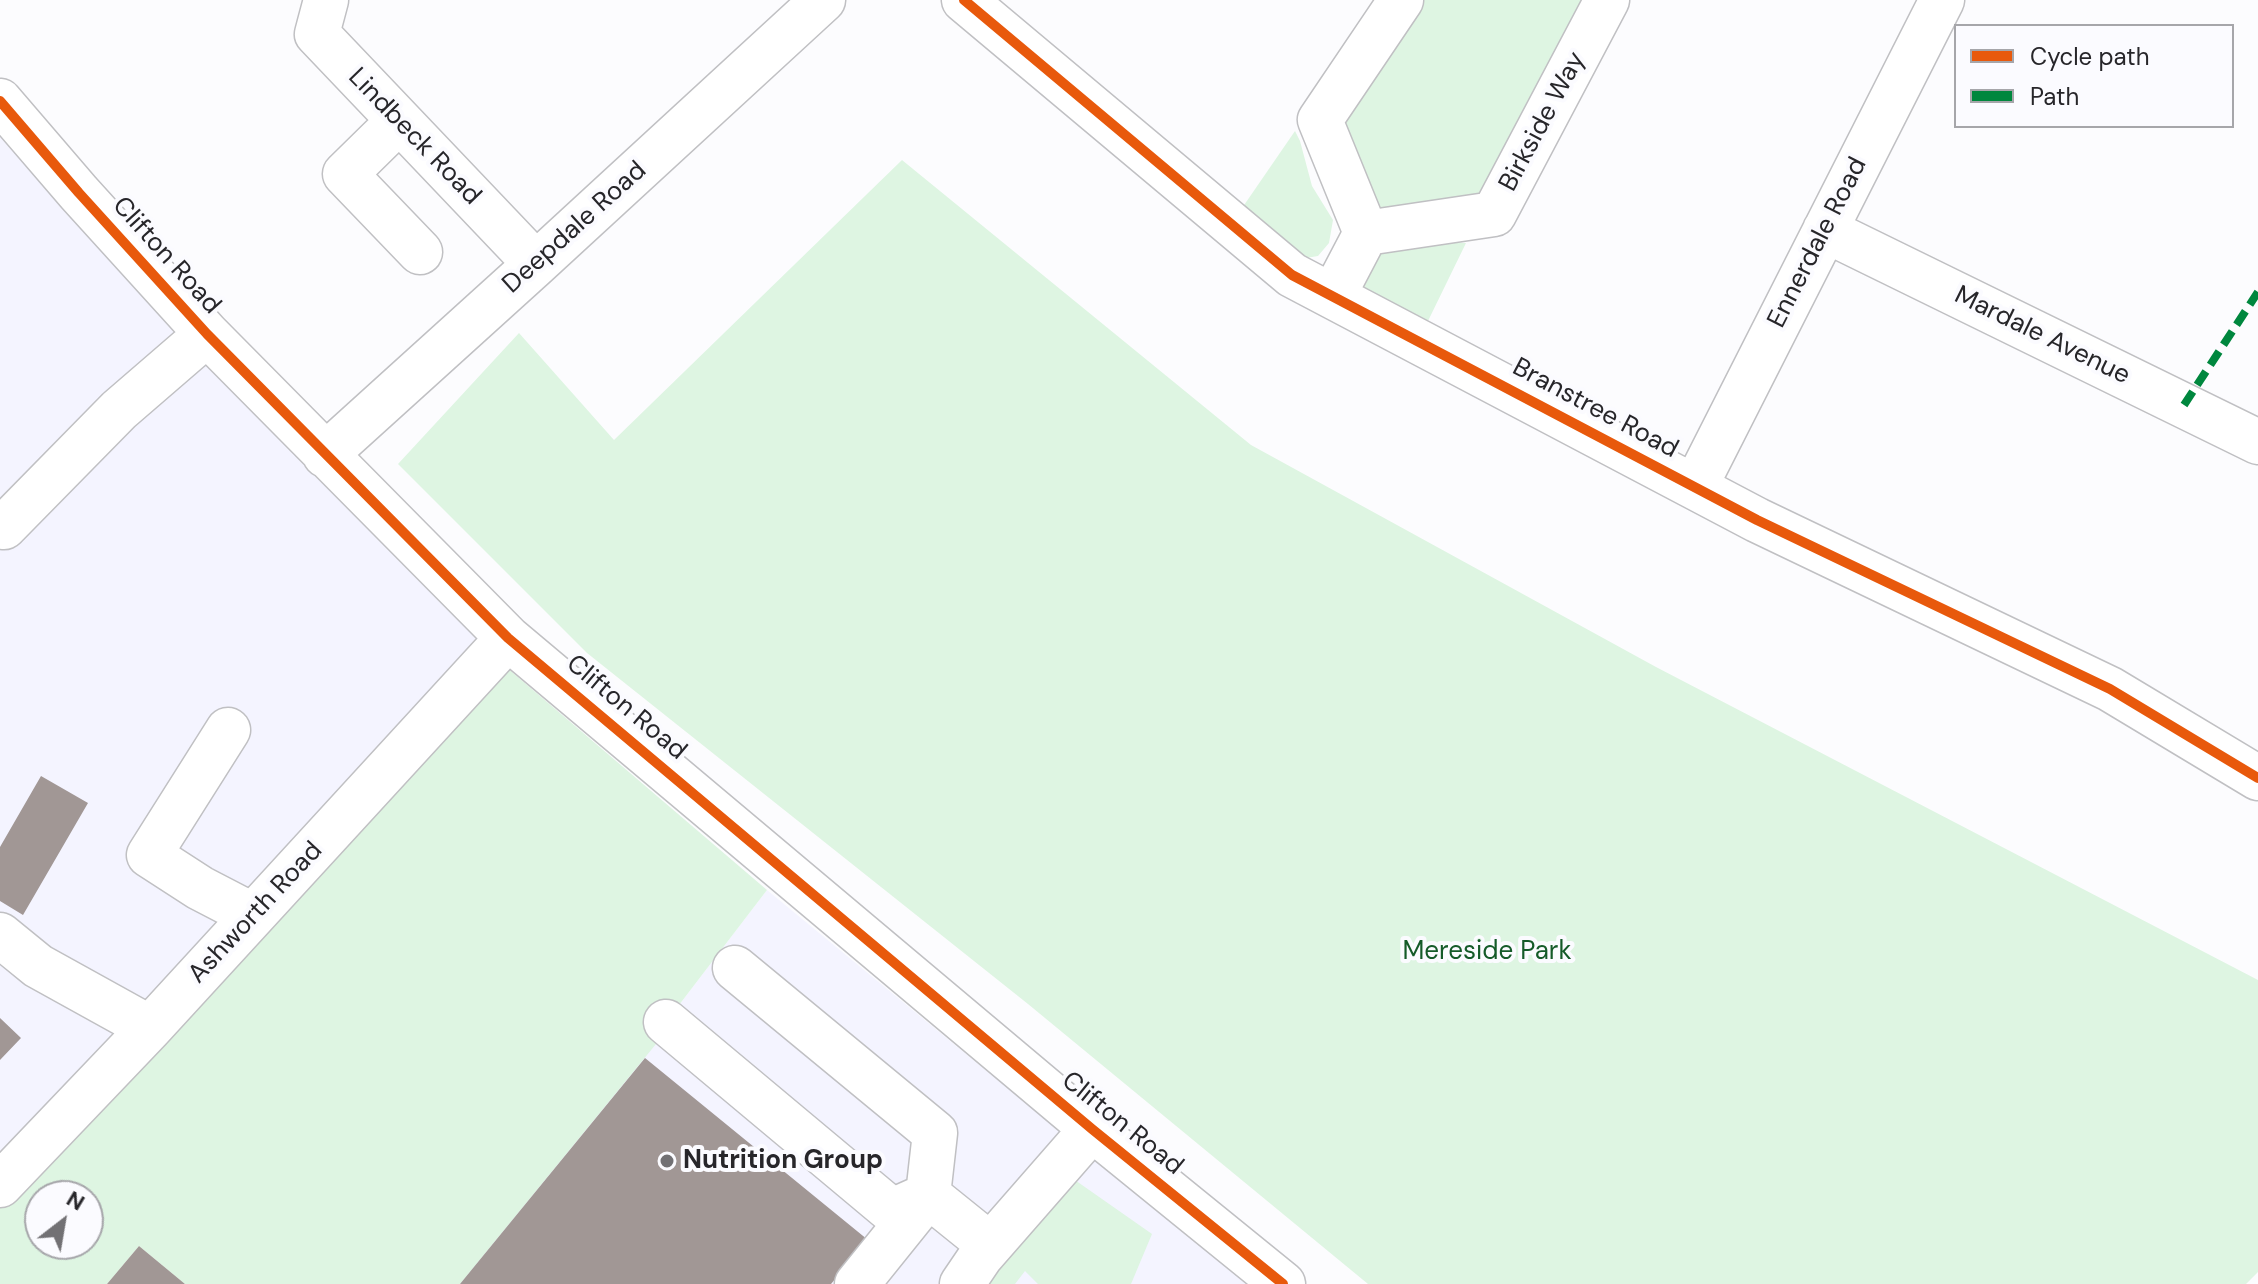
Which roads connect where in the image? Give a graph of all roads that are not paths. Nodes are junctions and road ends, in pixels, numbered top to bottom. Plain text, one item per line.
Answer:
1 (326, 0) edge
2 (823, 0) edge
3 (964, 0) edge
4 (1401, 0) edge
5 (1607, 0) edge
6 (1942, 0) edge
7 (0, 101) edge
8 (399, 121) junction
9 (1825, 230) junction
10 (1366, 233) junction
11 (420, 252) dead end
12 (536, 264) junction
13 (1333, 296) junction
14 (207, 334) junction
15 (2258, 442) edge
16 (325, 455) junction
17 (1695, 487) junction
18 (4, 527) dead end
19 (508, 638) junction
20 (228, 730) dead end
21 (2258, 778) edge
22 (252, 915) junction
23 (0, 935) edge
24 (735, 968) dead end
25 (666, 1022) dead end
26 (150, 1028) junction
27 (1092, 1129) junction
28 (0, 1185) edge
29 (928, 1195) junction
30 (990, 1245) junction
31 (857, 1284) edge
32 (962, 1284) edge
33 (1283, 1284) edge

1 - 8 street, Lindbeck Road
2 - 12 street, Deepdale Road
3 - 13 street, Branstree Road
4 - 10 street
5 - 10 street, Birkside Way
6 - 9 street, Ennerdale Road
7 - 14 street, Clifton Road
8 - 11 street
8 - 12 street, Lindbeck Road
9 - 15 street, Mardale Avenue
9 - 17 street, Ennerdale Road
10 - 13 street
12 - 16 street, Deepdale Road
13 - 17 street, Branstree Road
14 - 16 street, Clifton Road
14 - 18 street
16 - 19 street, Clifton Road
17 - 21 street, Branstree Road
19 - 22 street, Ashworth Road
19 - 27 street, Clifton Road
20 - 22 street
22 - 26 street, Ashworth Road
23 - 26 street
24 - 29 street
25 - 29 street
26 - 28 street, Ashworth Road
27 - 30 street
27 - 33 street, Clifton Road
29 - 30 street
29 - 31 street
30 - 32 street

